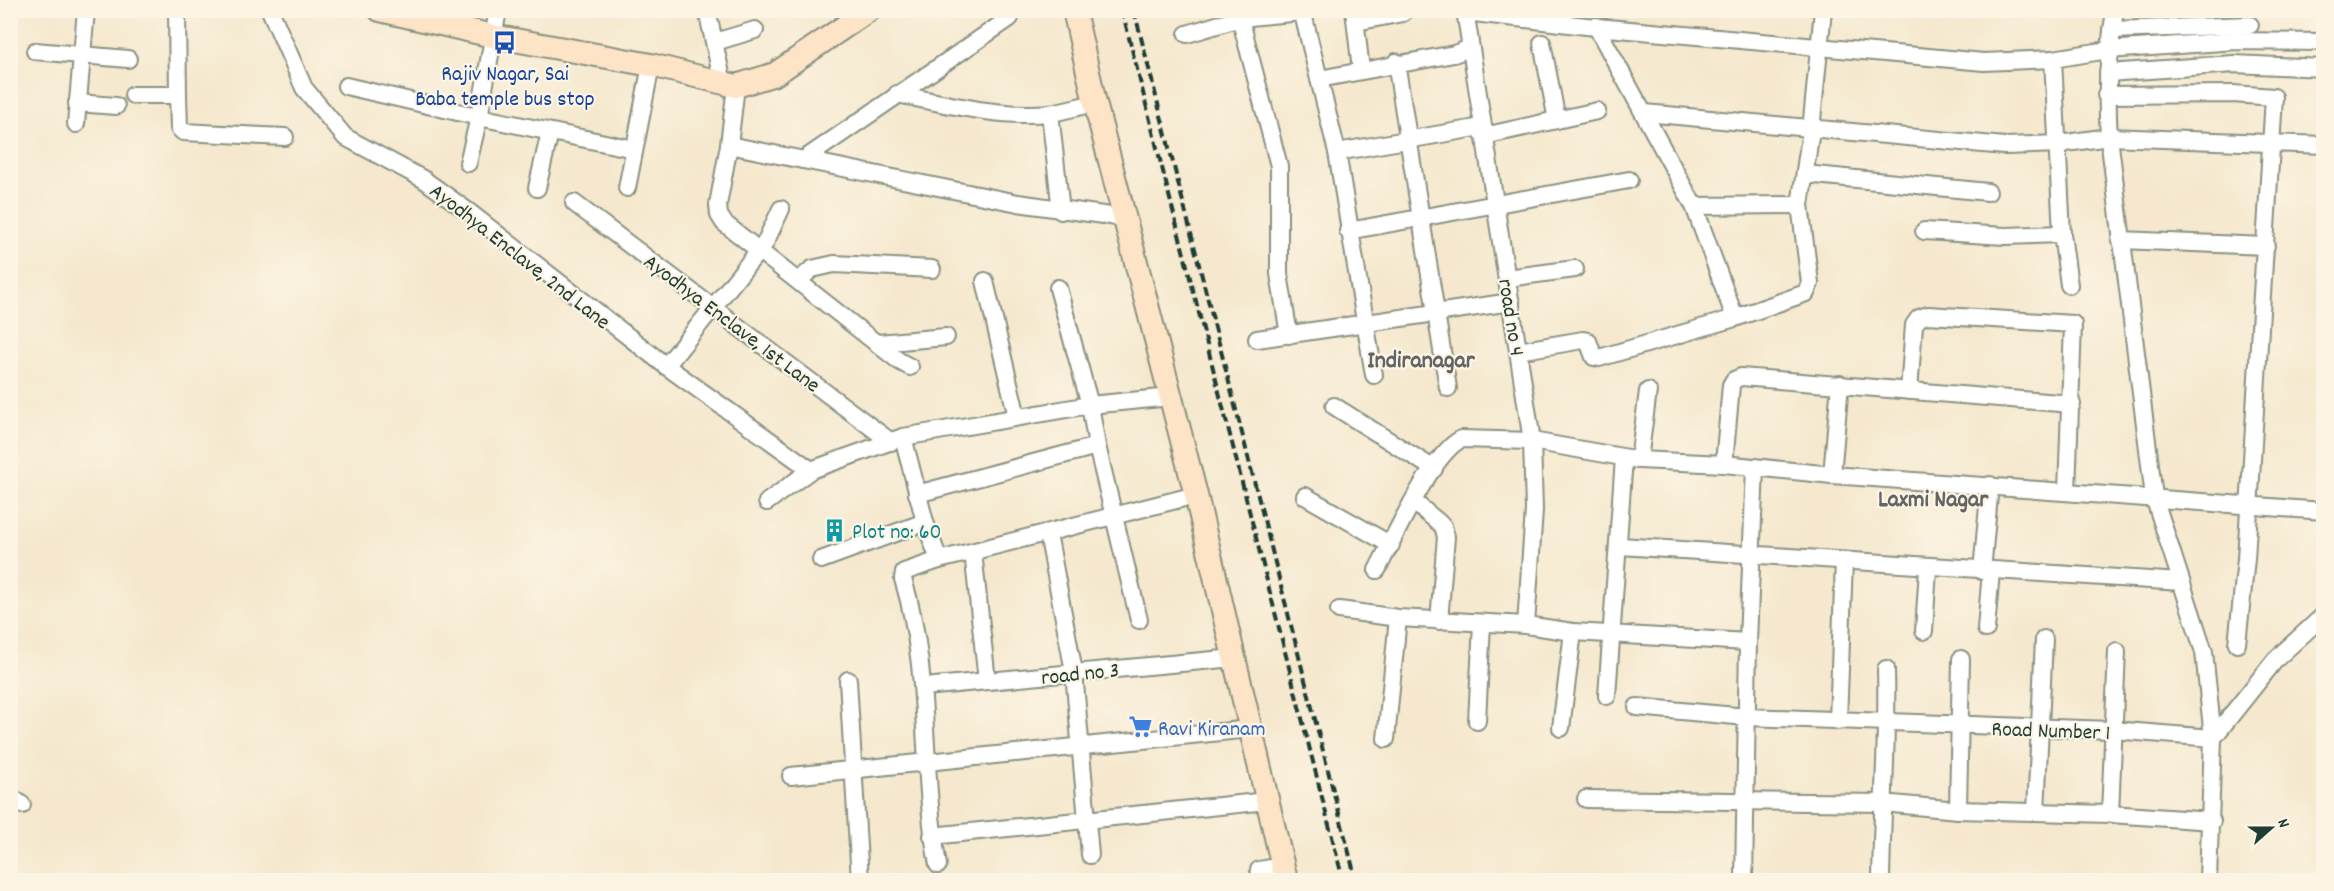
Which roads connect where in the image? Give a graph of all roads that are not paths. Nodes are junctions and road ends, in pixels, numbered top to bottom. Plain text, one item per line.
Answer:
1 (86, 10) edge
2 (177, 10) edge
3 (270, 10) edge
4 (380, 10) edge
5 (498, 10) edge
6 (707, 10) edge
7 (869, 10) edge
8 (1074, 10) edge
9 (1823, 10) edge
10 (2115, 10) edge
11 (1302, 11) edge
12 (1465, 11) edge
13 (1239, 14) edge
14 (1403, 14) dead end
15 (1355, 16) edge
16 (1010, 18) dead end
17 (1589, 21) edge
18 (2250, 25) dead end
19 (755, 30) dead end
20 (2112, 30) junction
21 (1187, 34) dead end
22 (493, 36) junction
23 (715, 42) junction
24 (2324, 42) edge
25 (1542, 43) dead end
26 (1819, 47) junction
27 (1470, 48) junction
28 (2108, 50) junction
29 (35, 51) dead end
30 (80, 55) junction
31 (128, 59) dead end
32 (2053, 59) junction
33 (1396, 63) junction
34 (651, 65) junction
35 (2324, 68) edge
36 (1361, 70) junction
37 (2108, 73) junction
38 (1319, 79) junction
39 (729, 85) junction
40 (346, 86) dead end
41 (897, 94) junction
42 (2106, 94) junction
43 (133, 95) dead end
44 (178, 95) junction
45 (77, 103) junction
46 (1095, 103) junction
47 (116, 106) dead end
48 (1597, 111) dead end
49 (1050, 113) junction
50 (1645, 113) junction
51 (479, 117) junction
52 (1557, 120) junction
53 (76, 124) dead end
54 (1811, 130) junction
55 (1483, 131) junction
56 (550, 132) junction
57 (285, 137) dead end
58 (2109, 137) junction
59 (1408, 140) junction
60 (2273, 143) junction
61 (2059, 144) junction
62 (729, 145) junction
63 (2324, 145) edge
64 (634, 149) junction
65 (1337, 152) junction
66 (803, 160) junction
67 (468, 163) dead end
68 (1805, 174) junction
69 (1629, 180) dead end
70 (537, 188) dead end
71 (627, 188) dead end
72 (1989, 192) dead end
73 (1495, 202) junction
74 (574, 203) dead end
75 (1694, 206) junction
76 (1800, 206) junction
77 (781, 209) dead end
78 (1061, 211) junction
79 (1419, 218) junction
80 (1124, 219) junction
81 (1348, 231) junction
82 (1924, 231) dead end
83 (2062, 234) junction
84 (2120, 240) junction
85 (2266, 246) junction
86 (759, 251) junction
87 (932, 268) dead end
88 (1575, 269) dead end
89 (1507, 278) junction
90 (798, 281) junction
91 (985, 281) dead end
92 (2069, 285) dead end
93 (1058, 288) dead end
94 (1511, 302) junction
95 (715, 308) junction
96 (1436, 314) junction
97 (1736, 318) junction
98 (1365, 324) junction
99 (1289, 335) junction
100 (946, 337) dead end
101 (1257, 339) dead end
102 (878, 343) junction
103 (1518, 351) junction
104 (666, 366) junction
105 (910, 367) dead end
106 (1374, 375) dead end
107 (1840, 384) junction
108 (1448, 388) dead end
109 (1648, 391) dead end
110 (1909, 391) junction
111 (1171, 397) junction
112 (2072, 404) junction
113 (1090, 405) junction
114 (1334, 406) dead end
115 (1017, 417) junction
116 (897, 439) junction
117 (1532, 441) junction
118 (1097, 446) junction
119 (1632, 459) junction
120 (1724, 464) junction
121 (1755, 467) junction
122 (1434, 469) junction
123 (811, 470) junction
124 (1832, 475) junction
125 (1990, 485) junction
126 (2067, 491) junction
127 (917, 494) junction
128 (1196, 495) junction
129 (1305, 496) dead end
130 (2154, 497) junction
131 (767, 502) dead end
132 (1414, 502) junction
133 (2249, 504) junction
134 (2324, 511) edge
135 (1114, 516) junction
136 (925, 522) junction
137 (1048, 533) junction
138 (1391, 545) junction
139 (1620, 546) junction
140 (973, 552) junction
141 (1751, 555) junction
142 (820, 560) dead end
143 (939, 560) junction
144 (1844, 561) junction
145 (1928, 568) junction
146 (1377, 570) dead end
147 (1986, 571) junction
148 (2181, 582) junction
149 (1339, 610) dead end
150 (2324, 615) edge
151 (1398, 618) junction
152 (1139, 620) dead end
153 (1439, 621) junction
154 (1482, 623) junction
155 (1526, 625) junction
156 (1986, 629) dead end
157 (1924, 631) dead end
158 (1573, 632) junction
159 (1612, 634) junction
160 (2044, 639) dead end
161 (1748, 642) junction
162 (2237, 644) dead end
163 (2117, 651) dead end
164 (1235, 658) junction
165 (1961, 659) dead end
166 (1886, 669) dead end
167 (1074, 672) junction
168 (848, 680) dead end
169 (987, 681) junction
170 (924, 687) junction
171 (1608, 696) dead end
172 (1636, 707) dead end
173 (1747, 717) junction
174 (1477, 721) dead end
175 (1838, 722) junction
176 (1887, 724) junction
177 (1961, 727) junction
178 (1561, 728) dead end
179 (2040, 728) junction
180 (1250, 729) junction
181 (2112, 730) junction
182 (2213, 738) junction
183 (1386, 739) dead end
184 (1082, 747) junction
185 (928, 762) junction
186 (855, 769) junction
187 (791, 776) dead end
188 (1586, 799) dead end
189 (1745, 800) junction
190 (1267, 801) junction
191 (1882, 803) junction
192 (1958, 810) junction
193 (2036, 813) junction
194 (2110, 814) junction
195 (2212, 821) junction
196 (1088, 822) junction
197 (932, 836) junction
198 (1090, 855) dead end
199 (938, 865) dead end
200 (1259, 870) dead end
201 (1284, 873) edge
202 (860, 880) edge
203 (1744, 880) edge
204 (1881, 880) edge
205 (2208, 880) edge

1 - 30 street
2 - 44 street
3 - 104 street, Ayodhya Enclave, 2nd Lane
4 - 22 street
5 - 22 street
6 - 23 street
7 - 39 street
8 - 46 street
9 - 26 street
10 - 20 street
11 - 13 street
11 - 38 street
12 - 17 street
12 - 27 street, road no 4
13 - 21 street
13 - 99 street
14 - 15 street
15 - 36 street
16 - 41 street
17 - 26 street
17 - 50 street
18 - 20 street
19 - 23 street
20 - 28 street
22 - 34 street
22 - 51 street
23 - 39 street
24 - 28 street
25 - 52 street
26 - 32 street
26 - 54 street
27 - 33 street
27 - 55 street, road no 4
28 - 32 street
28 - 37 street
29 - 30 street
30 - 31 street
30 - 45 street
32 - 61 street
33 - 36 street
33 - 59 street
34 - 39 street
34 - 64 street
35 - 37 street
36 - 38 street
37 - 42 street
38 - 65 street
39 - 62 street
40 - 51 street
41 - 49 street
41 - 66 street
42 - 58 street
42 - 60 street
43 - 44 street
44 - 57 street
45 - 47 street
45 - 53 street
46 - 49 street
46 - 80 street
48 - 52 street
49 - 78 street
50 - 54 street
50 - 75 street
51 - 56 street
51 - 67 street
52 - 55 street
54 - 61 street
54 - 68 street
55 - 59 street
55 - 73 street, road no 4
56 - 64 street
56 - 70 street
58 - 60 street
58 - 61 street
58 - 84 street
59 - 65 street
59 - 79 street
60 - 63 street
60 - 85 street
61 - 83 street
62 - 66 street
62 - 86 street
64 - 71 street
65 - 81 street
66 - 78 street
68 - 72 street
68 - 76 street
69 - 73 street
73 - 79 street
73 - 89 street, road no 4
74 - 95 street, Ayodhya Enclave, 1st Lane
75 - 76 street
75 - 97 street
76 - 97 street
77 - 86 street
78 - 80 street
79 - 81 street
79 - 96 street
80 - 111 street
81 - 98 street
82 - 83 street
83 - 92 street
84 - 85 street
84 - 130 street
85 - 133 street
86 - 90 street
86 - 95 street
87 - 90 street
88 - 89 street
89 - 94 street, road no 4
90 - 102 street
91 - 115 street
93 - 113 street
94 - 96 street
94 - 103 street, road no 4
95 - 104 street
95 - 116 street, Ayodhya Enclave, 1st Lane
96 - 98 street
96 - 108 street
97 - 103 street
98 - 99 street
98 - 106 street
99 - 101 street
100 - 102 street
102 - 105 street
103 - 117 street, road no 4
104 - 123 street, Ayodhya Enclave, 2nd Lane
107 - 110 street
107 - 120 street
107 - 124 street
109 - 119 street
110 - 112 street
110 - 112 street
111 - 113 street
111 - 128 street
112 - 126 street
113 - 115 street
113 - 118 street
114 - 122 street
115 - 116 street
116 - 123 street
116 - 127 street
117 - 119 street
117 - 122 street
117 - 155 street, road no 4
118 - 127 street
118 - 135 street
119 - 120 street
119 - 139 street
120 - 121 street
121 - 124 street
121 - 141 street
122 - 132 street
123 - 131 street
124 - 125 street
125 - 126 street
125 - 147 street
126 - 130 street
127 - 136 street
128 - 135 street
128 - 164 street
129 - 138 street
130 - 133 street
130 - 148 street
132 - 138 street
132 - 153 street
133 - 134 street
133 - 162 street
135 - 137 street
135 - 152 street
136 - 142 street
136 - 143 street
137 - 140 street
137 - 167 street
138 - 146 street
139 - 141 street
139 - 159 street
140 - 143 street
140 - 169 street
141 - 144 street
141 - 161 street
143 - 170 street
144 - 145 street
144 - 175 street
145 - 147 street
145 - 157 street
147 - 148 street
147 - 156 street
148 - 182 street
149 - 151 street
150 - 182 street
151 - 153 street
151 - 183 street
153 - 154 street
154 - 155 street
154 - 174 street
155 - 158 street
158 - 159 street
158 - 178 street
159 - 161 street
159 - 171 street
160 - 179 street
161 - 173 street
163 - 181 street
164 - 167 street, road no 3
164 - 180 street
165 - 177 street
166 - 176 street
167 - 169 street, road no 3
167 - 184 street
168 - 186 street
169 - 170 street, road no 3
170 - 185 street
172 - 173 street, Road Number 1
173 - 175 street, Road Number 1
173 - 189 street
175 - 176 street, Road Number 1
176 - 177 street, Road Number 1
176 - 191 street
177 - 179 street, Road Number 1
177 - 192 street
179 - 181 street, Road Number 1
179 - 193 street
180 - 184 street
180 - 190 street
181 - 182 street, Road Number 1
181 - 194 street
182 - 195 street
184 - 185 street
184 - 196 street
185 - 186 street
185 - 197 street
186 - 187 street
186 - 202 street
188 - 189 street
189 - 191 street
189 - 203 street
190 - 196 street
190 - 201 street
191 - 192 street
191 - 204 street
192 - 193 street
193 - 194 street
194 - 195 street
195 - 205 street
196 - 197 street
196 - 198 street
197 - 199 street
200 - 201 street

